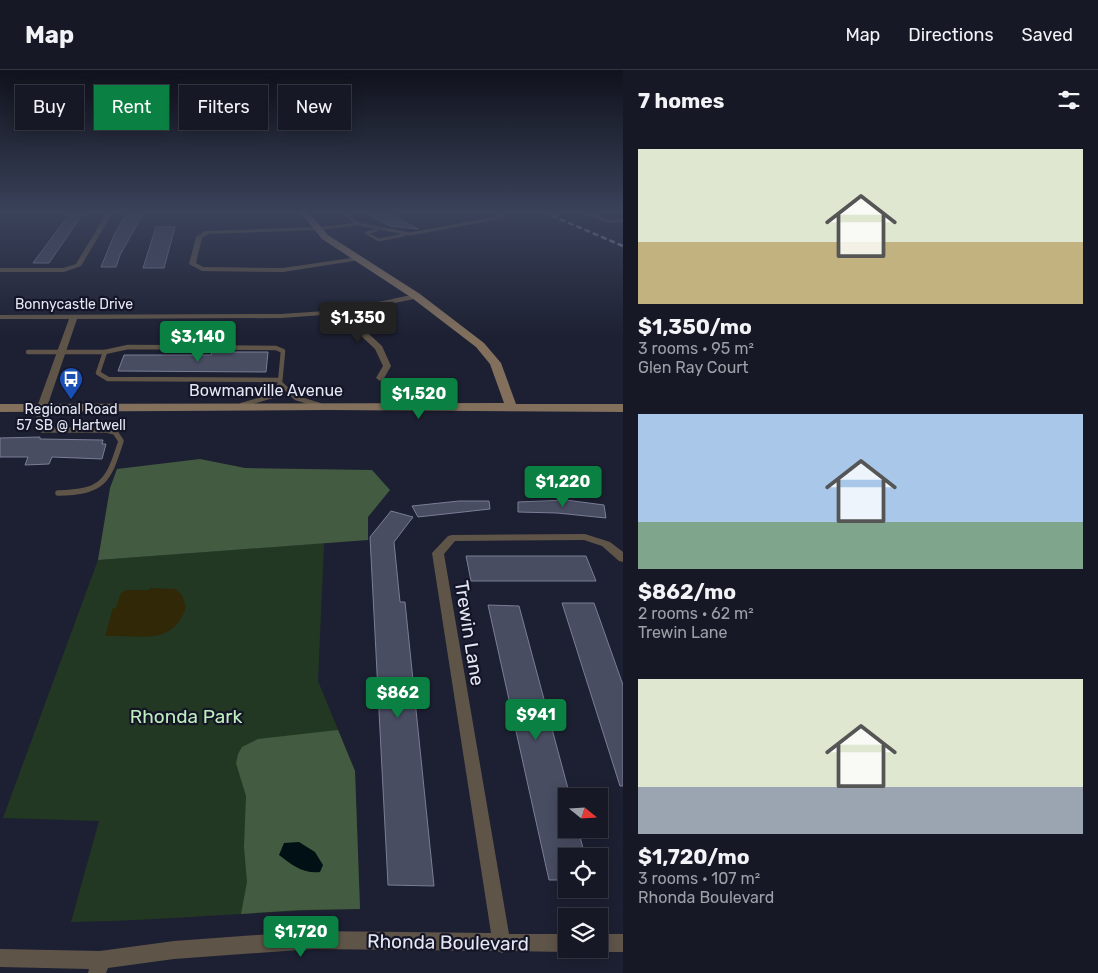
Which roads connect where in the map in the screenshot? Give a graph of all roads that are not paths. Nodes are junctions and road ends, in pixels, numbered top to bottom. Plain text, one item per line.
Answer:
1 (85, 254) edge
2 (195, 254) edge
3 (351, 254) edge
4 (358, 259) junction
5 (0, 270) edge
6 (416, 296) junction
7 (340, 312) junction
8 (0, 317) edge
9 (74, 317) junction
10 (28, 352) dead end
11 (105, 352) junction
12 (60, 353) junction
13 (380, 378) dead end
14 (280, 382) junction
15 (42, 406) junction
16 (236, 406) junction
17 (328, 406) junction
18 (510, 407) junction
19 (0, 408) edge
20 (623, 408) edge
21 (58, 493) dead end
22 (623, 558) edge
23 (558, 943) edge
24 (608, 943) edge
25 (623, 943) edge
26 (502, 944) junction
27 (0, 958) edge
28 (98, 966) edge

1 - 5 street
2 - 4 street
3 - 4 street
4 - 6 street
6 - 7 street, Bonnycastle Drive
6 - 18 street
7 - 9 street, Bonnycastle Drive
7 - 13 street
8 - 9 street, Bonnycastle Drive
9 - 12 street
10 - 12 lane
11 - 12 lane
11 - 14 lane
11 - 14 lane
12 - 15 street
14 - 16 lane
14 - 17 lane
15 - 16 street, Bowmanville Avenue
15 - 19 street, Bowmanville Avenue
15 - 21 lane
16 - 17 street, Bowmanville Avenue
17 - 18 street, Bowmanville Avenue
18 - 20 street, Bowmanville Avenue
22 - 26 street, Trewin Lane
23 - 26 street, Rhonda Boulevard
24 - 25 street
26 - 28 street, Rhonda Boulevard
27 - 28 street, Rhonda Boulevard

